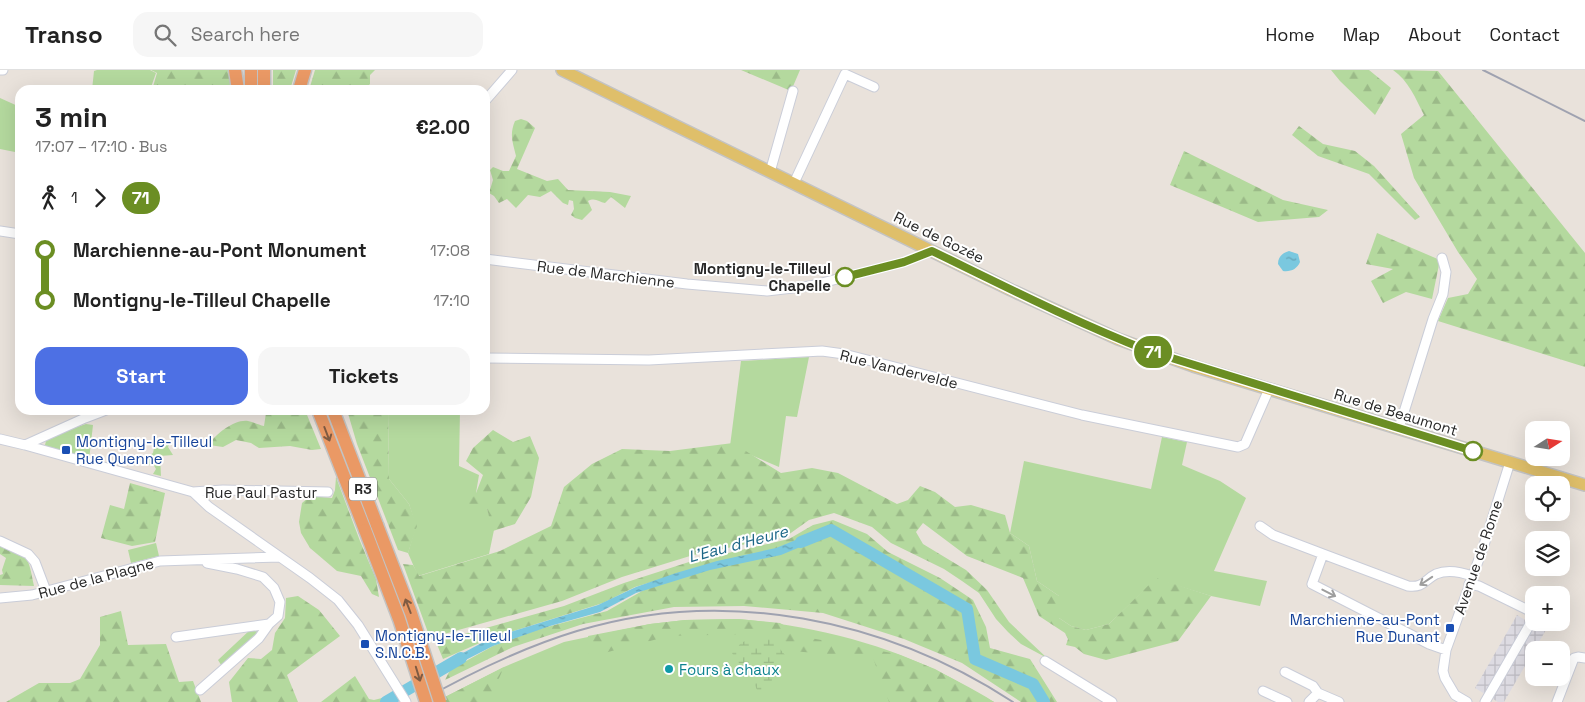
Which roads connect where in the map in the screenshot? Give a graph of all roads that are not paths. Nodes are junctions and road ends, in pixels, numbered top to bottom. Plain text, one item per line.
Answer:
1 (235, 70) edge
2 (251, 70) edge
3 (264, 70) edge
4 (305, 70) edge
5 (512, 70) edge
6 (562, 70) edge
7 (237, 85) edge
8 (251, 85) edge
9 (264, 85) edge
10 (300, 85) edge
11 (874, 87) dead end
12 (794, 92) dead end
13 (490, 95) edge
14 (770, 172) junction
15 (794, 183) junction
16 (0, 231) edge
17 (15, 233) edge
18 (932, 251) junction
19 (1442, 258) dead end
20 (490, 259) edge
21 (490, 358) edge
22 (1269, 389) junction
23 (1314, 402) joint
24 (93, 415) edge
25 (320, 415) edge
26 (335, 415) edge
27 (1399, 428) junction
28 (0, 440) edge
29 (25, 445) junction
30 (1510, 462) junction
31 (1585, 485) edge
32 (193, 492) junction
33 (328, 492) dead end
34 (1260, 526) dead end
35 (371, 527) junction
36 (0, 541) edge
37 (1322, 554) junction
38 (280, 557) junction
39 (192, 560) junction
40 (1470, 580) junction
41 (46, 592) junction
42 (0, 598) edge
43 (269, 624) junction
44 (176, 638) dead end
45 (1446, 650) junction
46 (1585, 658) edge
47 (1044, 661) dead end
48 (1285, 672) dead end
49 (200, 690) dead end
50 (1263, 691) dead end
51 (1318, 692) junction
52 (405, 701) edge
53 (426, 702) edge
54 (440, 702) edge
55 (1112, 702) edge
56 (1287, 702) edge
57 (1309, 702) edge
58 (1339, 702) edge
59 (1467, 702) edge
60 (1485, 702) edge
61 (1557, 702) edge

1 - 7 highway
2 - 8 highway
3 - 9 highway
4 - 10 highway
5 - 13 street
6 - 14 main road, Rue de Gozée
11 - 15 street
12 - 14 street
14 - 15 main road, Rue de Gozée
15 - 18 main road, Rue de Gozée
16 - 17 street
18 - 20 street, Rue de Marchienne
18 - 22 main road, Rue de Gozée
19 - 27 street
21 - 22 street, Rue Vandervelde
22 - 23 main road, Rue de Gozée
23 - 27 main road, Rue de Beaumont
24 - 29 street
25 -> 35 highway, R3
26 - 35 highway, R3
27 - 30 main road, Rue de Beaumont
28 - 29 street
29 - 32 street
30 - 31 main road, Rue de Beaumont
30 - 40 street, Avenue de Rome
32 - 33 street, Rue Paul Pastur
32 - 38 street
34 - 37 street
35 -> 53 highway, R3, bridge
54 -> 35 highway, R3, bridge
36 - 41 street
40 -> 37 street
37 -> 45 street
38 - 39 street, Rue de la Plagne
38 - 52 street
39 - 41 street, Rue de la Plagne
39 - 43 street, Rue de la Plagne
40 - 45 street, Avenue de Rome
40 - 60 street
41 - 42 street, Rue de la Plagne
43 - 44 street
43 - 49 street, Rue de la Plagne
45 - 59 street, Avenue de Rome
46 - 61 street
47 - 55 street
48 - 51 street
50 - 56 street
51 - 57 street
51 - 58 street

